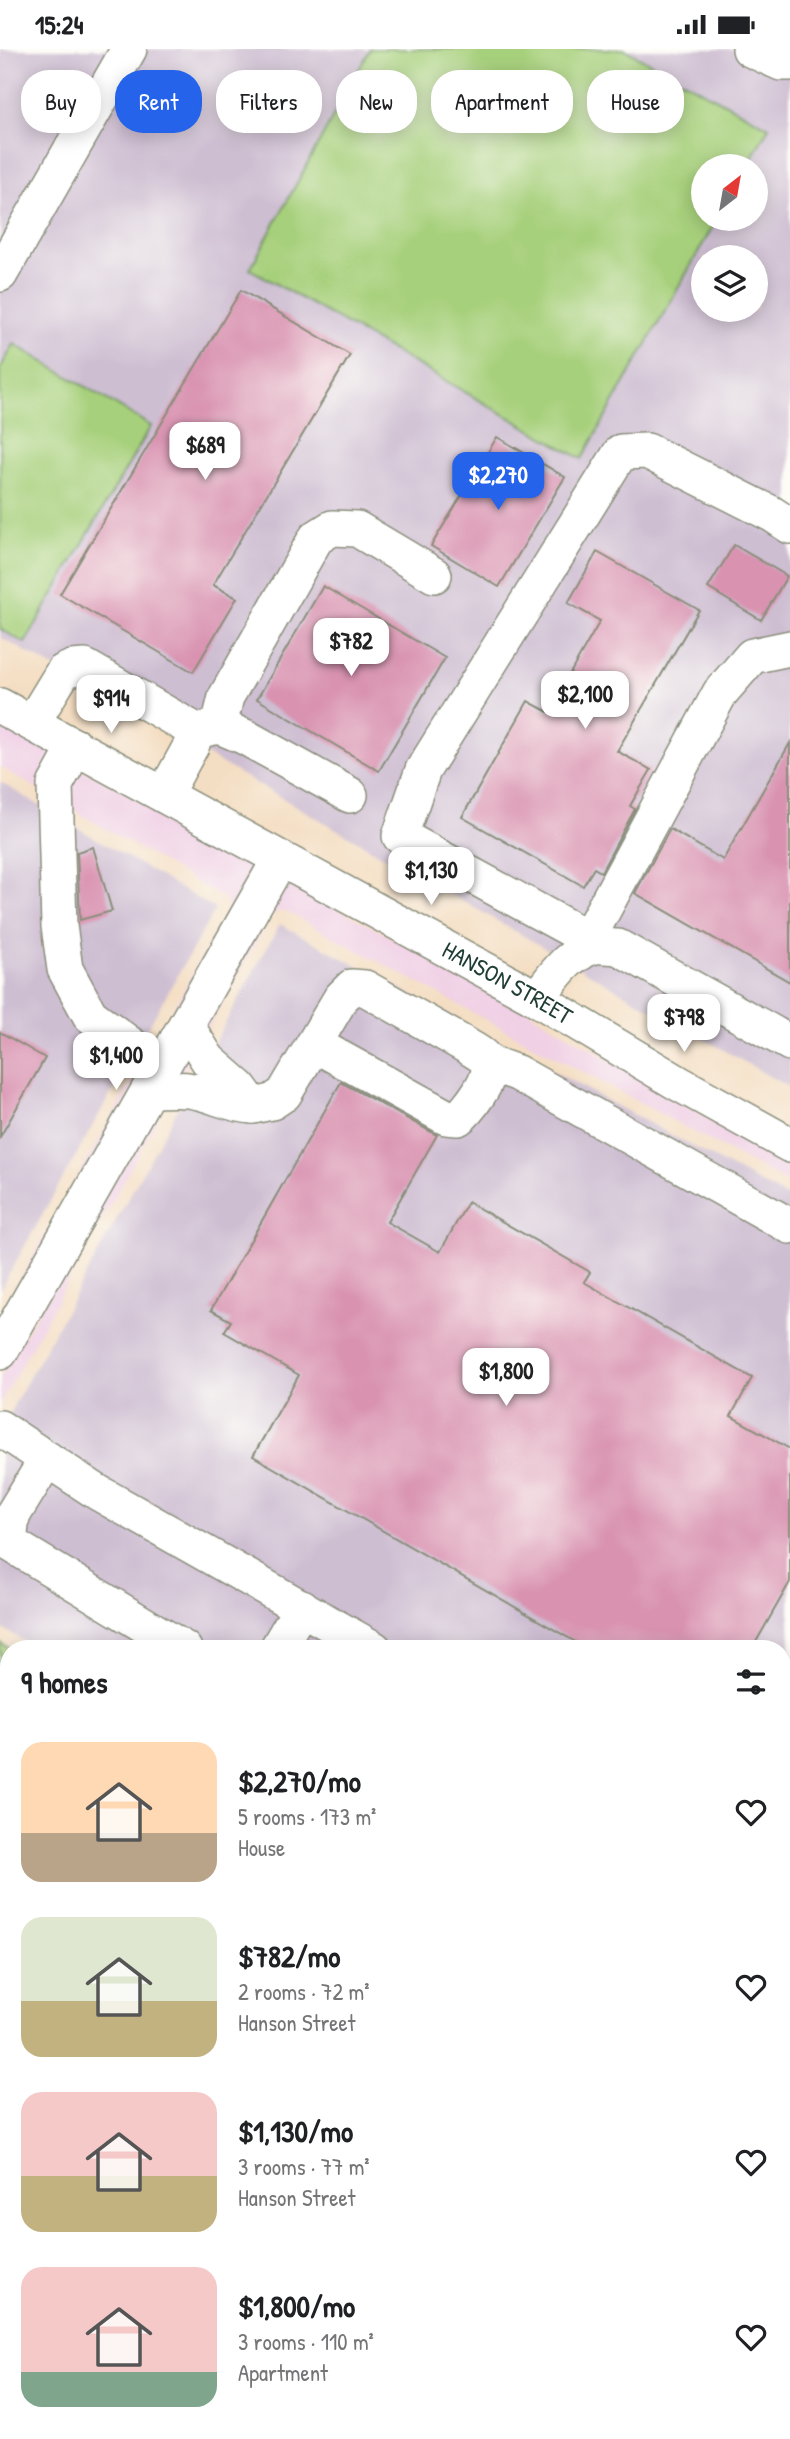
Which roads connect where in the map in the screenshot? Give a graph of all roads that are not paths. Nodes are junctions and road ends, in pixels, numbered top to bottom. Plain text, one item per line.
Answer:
1 (129, 49) edge
2 (750, 49) edge
3 (790, 63) edge
4 (0, 274) edge
5 (790, 526) edge
6 (434, 575) dead end
7 (790, 648) edge
8 (0, 706) edge
9 (32, 723) junction
10 (207, 728) junction
11 (76, 747) junction
12 (164, 795) junction
13 (350, 795) dead end
14 (280, 859) junction
15 (583, 945) junction
16 (537, 998) junction
17 (186, 1025) junction
18 (790, 1043) edge
19 (314, 1044) junction
20 (489, 1063) junction
21 (156, 1079) junction
22 (253, 1106) junction
23 (790, 1145) edge
24 (790, 1226) edge
25 (0, 1352) edge
26 (0, 1428) edge
27 (47, 1459) junction
28 (302, 1608) junction
29 (169, 1640) edge
30 (282, 1640) edge
31 (358, 1640) edge

1 - 4 street
2 - 3 street
5 - 15 street
6 - 10 street
7 - 15 street
8 - 9 street, HANSON STREET
9 - 10 street
9 - 11 street, HANSON STREET
10 - 12 street
10 - 13 street
11 - 12 street, HANSON STREET
11 - 21 street
12 - 14 street, HANSON STREET
14 - 16 street, HANSON STREET
14 - 17 street
15 - 16 street
15 - 18 street
16 - 23 street, HANSON STREET
17 - 21 street
17 - 22 street
19 - 20 street
19 - 20 street
19 - 22 street
20 - 24 street
21 - 22 street
21 - 25 street
26 - 27 street
27 - 28 street
27 - 29 street
28 - 30 street
28 - 31 street

